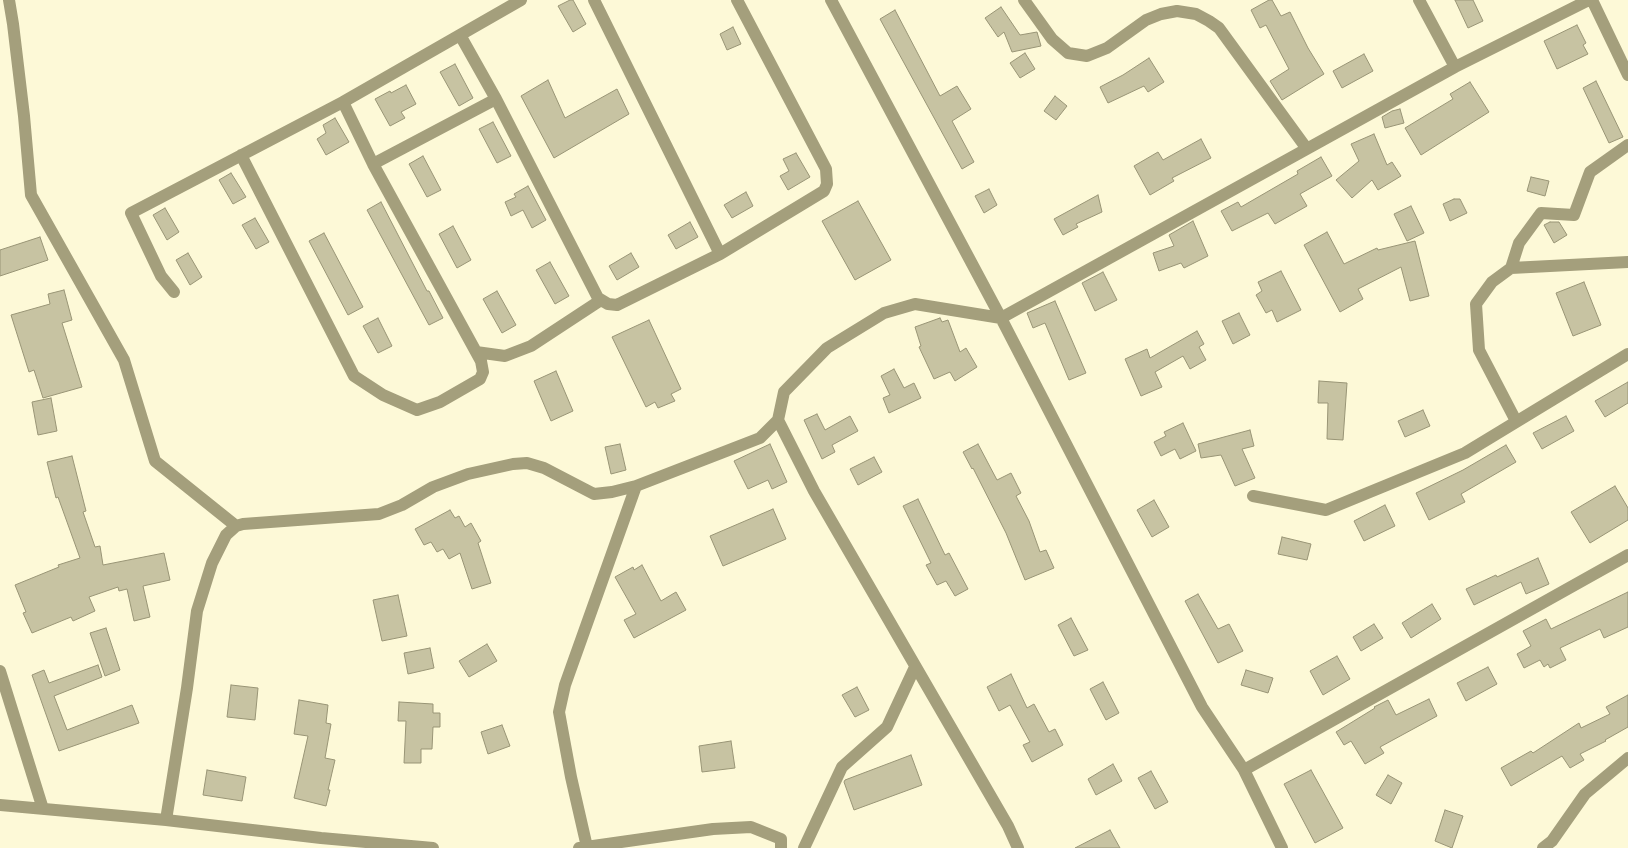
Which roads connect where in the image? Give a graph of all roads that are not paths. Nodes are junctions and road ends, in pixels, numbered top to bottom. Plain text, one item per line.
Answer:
1 (9, 0) edge
2 (521, 0) edge
3 (594, 0) edge
4 (737, 0) edge
5 (831, 0) edge
6 (1024, 0) edge
7 (1418, 0) edge
8 (1590, 0) edge
9 (460, 35) junction
10 (1455, 67) junction
11 (1628, 75) edge
12 (496, 100) junction
13 (342, 102) junction
14 (1628, 145) edge
15 (1307, 149) junction
16 (241, 155) junction
17 (373, 164) junction
18 (720, 254) junction
19 (1628, 262) edge
20 (1511, 268) junction
21 (174, 292) dead end
22 (601, 300) junction
23 (1001, 318) junction
24 (476, 352) junction
25 (1628, 354) edge
26 (778, 420) junction
27 (1516, 422) junction
28 (636, 486) junction
29 (1253, 496) dead end
30 (236, 526) junction
31 (1628, 555) edge
32 (915, 667) junction
33 (0, 671) edge
34 (1628, 758) edge
35 (1244, 770) junction
36 (0, 805) edge
37 (43, 809) junction
38 (166, 820) junction
39 (1551, 846) edge
40 (583, 847) edge
41 (434, 848) edge
42 (781, 848) edge
43 (804, 848) edge
44 (1018, 848) edge
45 (1282, 848) edge

1 - 30 street
2 - 9 street
3 - 18 street
4 - 18 street
5 - 23 street
6 - 15 street
7 - 10 street
8 - 10 street
8 - 11 street
9 - 12 street
9 - 13 street
10 - 15 street
12 - 17 street
12 - 22 street
13 - 16 street
13 - 17 street
14 - 20 street
15 - 23 street
16 - 21 street
16 - 24 street
17 - 24 street
18 - 22 street
19 - 20 street
20 - 27 street
22 - 24 street
23 - 26 street
23 - 35 street
25 - 27 street
26 - 28 street
26 - 32 street
27 - 29 street
28 - 30 street
28 - 40 street
30 - 38 street
31 - 35 street
32 - 43 street
32 - 44 street
33 - 37 street
34 - 39 street
35 - 45 street
36 - 37 street
37 - 38 street
38 - 41 street
40 - 42 street

